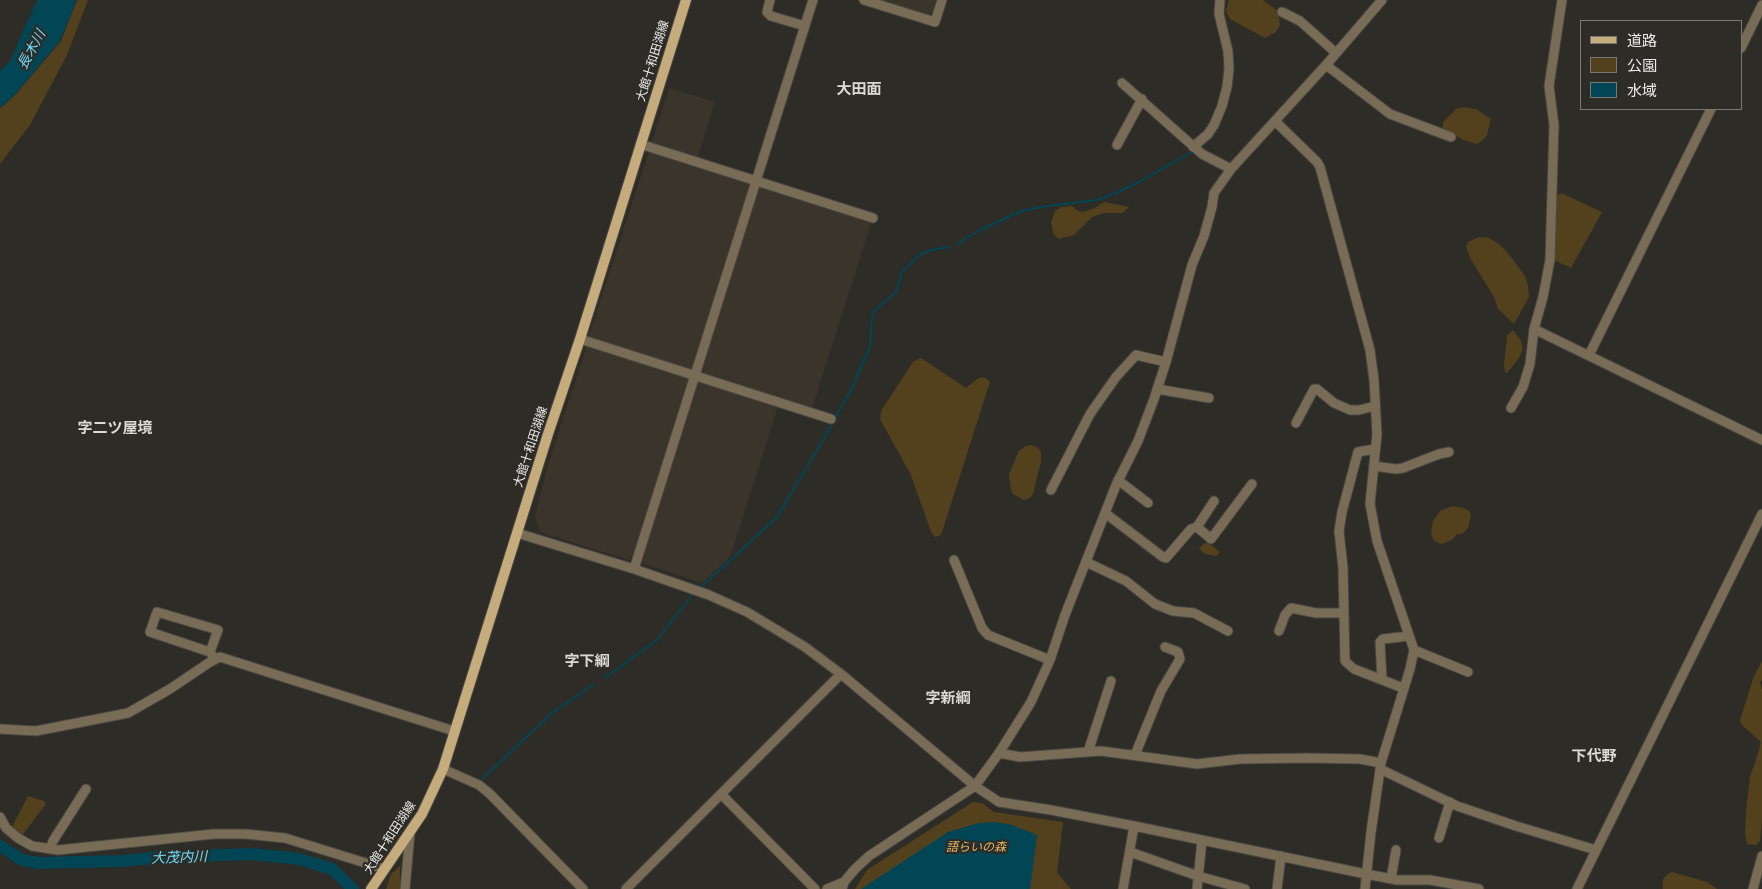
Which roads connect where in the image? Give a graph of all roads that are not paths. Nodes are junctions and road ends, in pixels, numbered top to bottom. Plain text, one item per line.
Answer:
1 (686, 0) edge
2 (770, 0) edge
3 (813, 0) edge
4 (864, 0) edge
5 (942, 0) edge
6 (1220, 0) edge
7 (1382, 0) edge
8 (1562, 0) edge
9 (1762, 5) edge
10 (1282, 12) dead end
11 (805, 26) junction
12 (1742, 46) edge
13 (1336, 52) junction
14 (1326, 65) junction
15 (1122, 83) dead end
16 (1142, 99) junction
17 (1711, 110) edge
18 (1275, 121) junction
19 (1451, 137) dead end
20 (640, 144) junction
21 (1117, 145) dead end
22 (1193, 147) junction
23 (1231, 169) junction
24 (756, 180) junction
25 (874, 218) dead end
26 (1534, 330) junction
27 (580, 339) junction
28 (1590, 355) junction
29 (1166, 362) junction
30 (694, 376) junction
31 (1157, 389) junction
32 (1209, 398) dead end
33 (1375, 406) junction
34 (1511, 408) dead end
35 (831, 419) dead end
36 (1296, 423) dead end
37 (1762, 440) edge
38 (1375, 449) junction
39 (1449, 452) dead end
40 (1374, 466) junction
41 (1118, 480) junction
42 (1252, 484) dead end
43 (1052, 490) dead end
44 (1214, 500) dead end
45 (1148, 503) dead end
46 (1105, 512) junction
47 (1762, 514) edge
48 (1197, 527) junction
49 (517, 533) junction
50 (954, 560) dead end
51 (1086, 562) junction
52 (634, 569) junction
53 (1344, 612) junction
54 (1228, 631) dead end
55 (1279, 631) dead end
56 (1409, 636) junction
57 (1165, 646) dead end
58 (1414, 650) junction
59 (213, 656) junction
60 (1050, 660) junction
61 (1468, 672) dead end
62 (841, 674) junction
63 (1382, 680) junction
64 (1111, 681) dead end
65 (1403, 688) junction
66 (0, 729) edge
67 (454, 731) junction
68 (1088, 752) junction
69 (999, 754) junction
70 (1134, 755) junction
71 (1380, 766) junction
72 (443, 769) junction
73 (975, 786) junction
74 (86, 789) dead end
75 (721, 794) junction
76 (1450, 802) junction
77 (0, 817) edge
78 (1134, 826) junction
79 (410, 832) junction
80 (1439, 838) dead end
81 (1202, 840) junction
82 (50, 849) junction
83 (1396, 850) dead end
84 (1596, 850) junction
85 (1130, 852) junction
86 (1281, 856) junction
87 (1762, 856) edge
88 (385, 869) junction
89 (1366, 874) junction
90 (1198, 876) junction
91 (1391, 879) junction
92 (373, 886) edge
93 (843, 886) edge
94 (1127, 888) edge
95 (405, 889) edge
96 (583, 889) edge
97 (626, 889) edge
98 (815, 889) edge
99 (827, 889) edge
100 (1197, 889) edge
101 (1245, 889) edge
102 (1277, 889) edge
103 (1365, 889) edge
104 (1479, 889) edge
105 (1577, 889) edge
106 (1753, 889) edge

1 - 20 main road, 大館十和田湖線
2 - 11 street
3 - 11 street
4 - 5 street
6 - 22 street
7 - 13 street
8 - 26 street
9 - 12 street
10 - 13 street
11 - 24 street
13 - 14 street
14 - 18 street
14 - 19 street
15 - 16 street
16 - 21 street
16 - 22 street
17 - 28 street
18 - 23 street
18 - 33 street
20 - 24 street
20 - 27 main road, 大館十和田湖線
22 - 23 street
23 - 29 street
24 - 25 street
24 - 30 street
26 - 28 street
26 - 34 street
27 - 30 street
27 - 49 main road, 大館十和田湖線
28 - 37 street
29 - 31 street
29 - 43 street
30 - 35 street
30 - 52 street
31 - 32 street
31 - 41 street
33 - 36 street
33 - 38 street
38 - 40 street
38 - 53 street
39 - 40 street
40 - 56 street
41 - 45 street
41 - 46 street
42 - 48 street
44 - 48 street
46 - 48 street
46 - 51 street
47 - 84 street
49 - 52 street
49 - 67 main road, 大館十和田湖線
50 - 60 street
51 - 54 street
51 - 60 street
52 - 62 street
53 - 55 street
53 - 63 street
56 - 58 street
56 - 63 street
57 - 70 street
58 - 61 street
58 - 65 street
59 - 59 street
59 - 66 street
59 - 67 street
60 - 69 street
62 - 73 street
62 - 75 street
63 - 65 street
64 - 68 street
65 - 71 street
67 - 72 main road, 大館十和田湖線
68 - 69 street
68 - 70 street
69 - 73 street
70 - 71 street
71 - 76 street
71 - 89 street
72 - 79 main road, 大館十和田湖線
72 - 96 street
73 - 78 street
73 - 93 street
74 - 82 street
75 - 97 street
75 - 98 street
76 - 80 street
76 - 84 street
77 - 82 street
78 - 81 street
78 - 85 street
79 - 88 main road, 大館十和田湖線
79 - 95 street
81 - 86 street
81 - 90 street
82 - 88 street
83 - 91 street
84 - 105 street
85 - 90 street
85 - 94 street
86 - 89 street
86 - 102 street
87 - 106 street
88 - 92 main road, 大館十和田湖線
89 - 91 street
89 - 103 street
90 - 100 street
90 - 101 street
91 - 104 street
93 - 99 street

